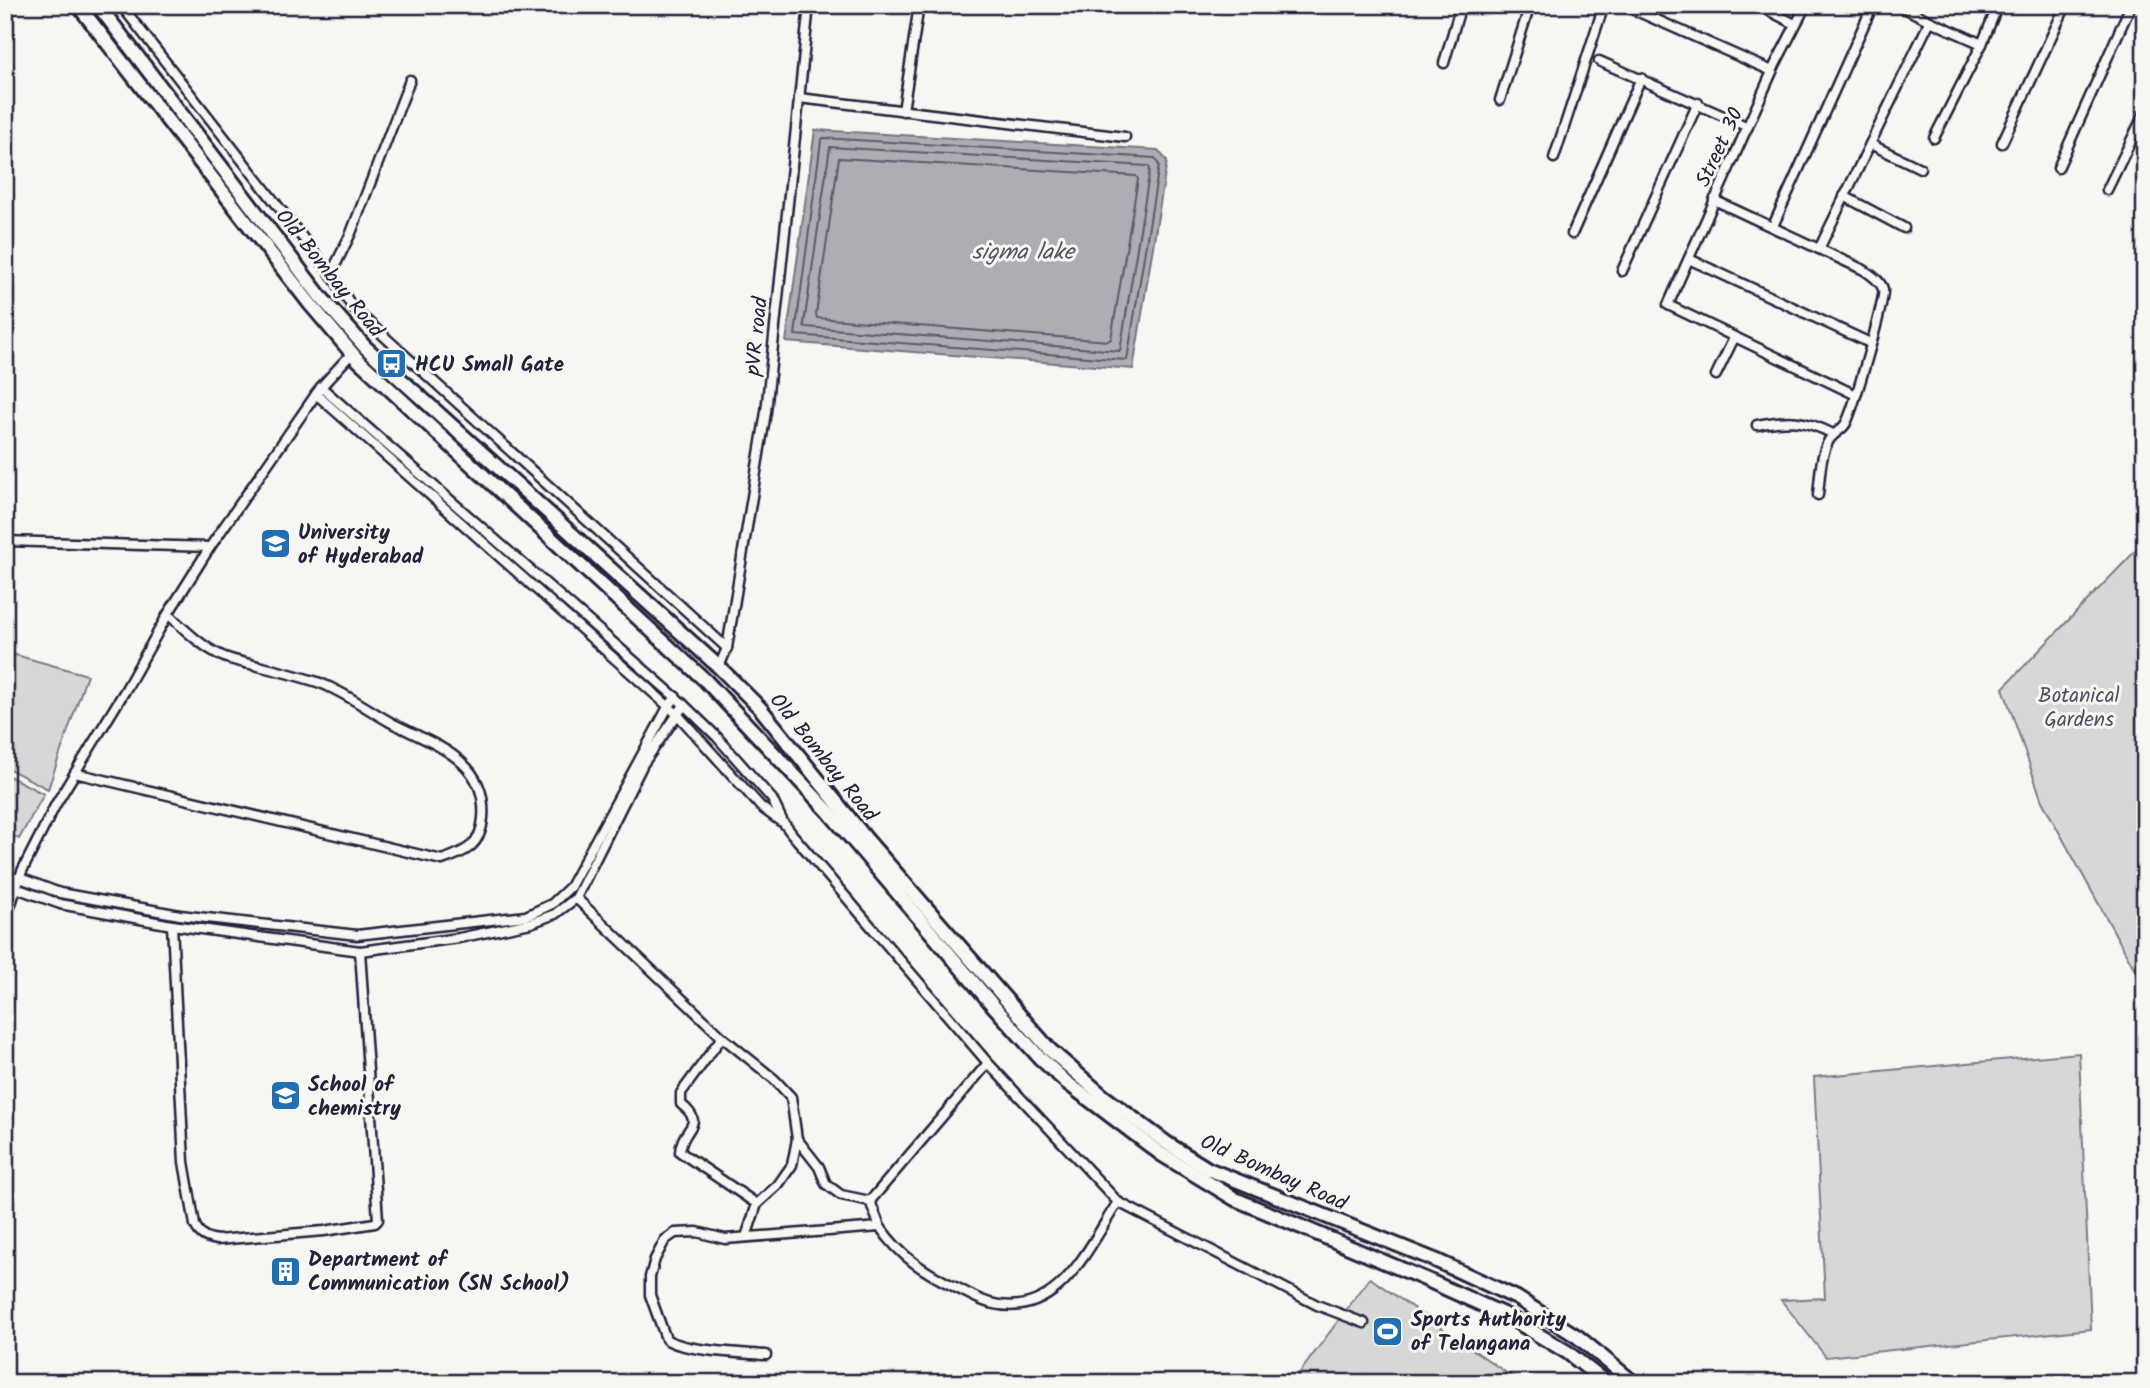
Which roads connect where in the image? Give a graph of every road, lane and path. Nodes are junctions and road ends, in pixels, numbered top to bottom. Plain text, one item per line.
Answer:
1 (78, 5) edge
2 (98, 5) edge
3 (121, 5) edge
4 (809, 5) edge
5 (919, 5) edge
6 (1461, 5) edge
7 (1530, 5) edge
8 (1604, 5) edge
9 (1623, 5) edge
10 (1758, 5) edge
11 (1805, 5) edge
12 (1873, 5) edge
13 (1898, 5) edge
14 (1998, 5) edge
15 (2066, 5) edge
16 (2131, 5) edge
17 (1930, 22) junction
18 (1796, 23) junction
19 (1982, 44) junction
20 (1600, 61) dead end
21 (1444, 63) dead end
22 (1772, 71) junction
23 (1642, 78) junction
24 (410, 80) dead end
25 (799, 99) junction
26 (1500, 100) dead end
27 (1698, 103) junction
28 (904, 111) junction
29 (2145, 112) edge
30 (1748, 127) junction
31 (1125, 137) dead end
32 (1934, 138) dead end
33 (2002, 143) dead end
34 (1870, 144) junction
35 (1554, 158) dead end
36 (2058, 168) dead end
37 (1920, 169) dead end
38 (2107, 190) dead end
39 (1844, 196) junction
40 (1714, 200) junction
41 (1773, 226) junction
42 (1903, 228) dead end
43 (1572, 234) dead end
44 (1819, 249) junction
45 (1689, 259) junction
46 (1622, 271) dead end
47 (331, 274) junction
48 (1734, 338) junction
49 (1870, 343) junction
50 (352, 353) junction
51 (1716, 375) dead end
52 (319, 391) junction
53 (1856, 395) junction
54 (1757, 425) dead end
55 (1833, 434) junction
56 (1818, 495) dead end
57 (5, 541) edge
58 (210, 547) junction
59 (168, 614) junction
60 (727, 648) junction
61 (719, 667) junction
62 (676, 697) junction
63 (684, 705) junction
64 (668, 707) junction
65 (677, 714) junction
66 (75, 773) junction
67 (783, 822) junction
68 (20, 878) junction
69 (5, 879) edge
70 (16, 888) junction
71 (576, 898) junction
72 (5, 922) edge
73 (172, 925) junction
74 (360, 951) junction
75 (722, 1037) junction
76 (988, 1063) junction
77 (797, 1139) junction
78 (870, 1201) junction
79 (1118, 1202) junction
80 (757, 1204) junction
81 (880, 1227) junction
82 (746, 1237) junction
83 (1364, 1323) dead end
84 (766, 1355) dead end
85 (1606, 1383) edge
86 (1634, 1383) edge

1 - 50 main road, Old Bombay Road
2 - 61 main road, Old Bombay Road
3 - 47 street
4 - 25 street, pVR road
5 - 28 street
6 - 21 street
7 - 26 street
8 - 35 street
9 - 22 street
10 - 18 street
11 - 18 street, Street 30
12 - 41 street
13 - 17 street
14 - 19 street
15 - 33 street
16 - 36 street
17 - 19 street
17 - 34 street
18 - 22 street, Street 30
19 - 32 street
20 - 23 street
22 - 30 street, Street 30
23 - 27 street
23 - 43 street
24 - 47 street
25 - 28 street
25 - 60 street, pVR road
27 - 30 street
27 - 46 street
28 - 31 street
29 - 38 street
30 - 40 street, Street 30
34 - 37 street
34 - 39 street
39 - 42 street
39 - 44 street
40 - 41 street
40 - 45 street, Street 30
41 - 44 street
44 - 49 street
45 - 48 street, Street 30
45 - 49 street
47 - 60 street
48 - 51 street
48 - 53 street
49 - 53 street
50 - 52 street
50 - 85 main road, Old Bombay Road
52 - 58 street
52 - 62 street
52 - 64 street
53 - 55 street
54 - 55 street
55 - 56 street
57 - 58 street
58 - 59 street
59 - 66 street
59 - 66 street
60 - 61 street, pVR road
61 - 86 main road, Old Bombay Road
62 - 63 street
62 - 64 street
63 - 65 street
63 - 67 street
64 - 65 street
64 - 68 street
65 - 67 street
65 - 71 street
66 - 68 street
67 - 76 street
68 - 69 street
68 - 70 street
69 - 70 street
70 - 72 street
70 - 73 street
71 - 74 street
71 - 75 street
73 - 74 street
73 - 74 street
75 - 77 street
75 - 80 street
76 - 78 street
76 - 79 street
77 - 78 street
77 - 80 street
78 - 81 street
79 - 81 street
79 - 83 street
80 - 82 street
81 - 82 street
82 - 84 street

